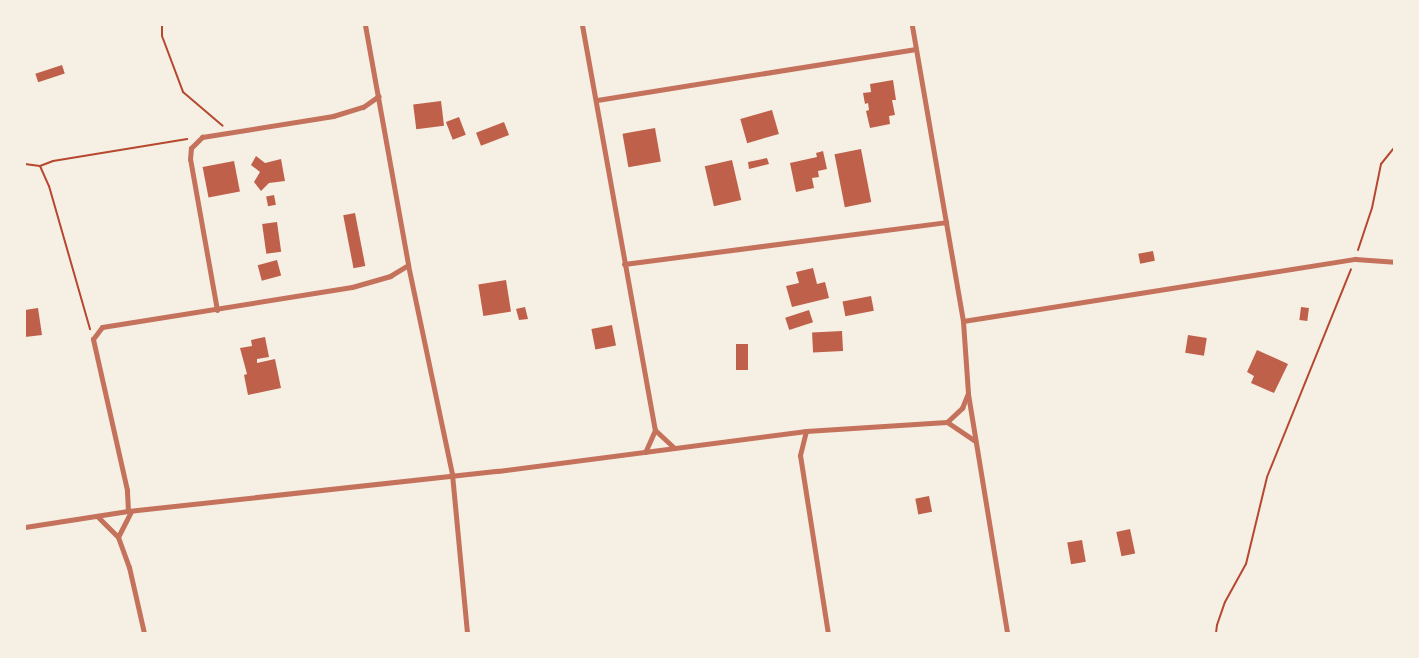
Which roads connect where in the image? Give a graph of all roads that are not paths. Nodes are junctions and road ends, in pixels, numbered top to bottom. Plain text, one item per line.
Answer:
1 (366, 25) edge
2 (582, 25) edge
3 (912, 25) edge
4 (916, 48) junction
5 (379, 96) junction
6 (597, 100) junction
7 (946, 222) junction
8 (1394, 262) edge
9 (624, 264) junction
10 (408, 265) junction
11 (217, 310) junction
12 (963, 321) junction
13 (968, 393) junction
14 (947, 422) junction
15 (654, 430) junction
16 (806, 431) junction
17 (974, 440) junction
18 (674, 448) junction
19 (645, 452) junction
20 (452, 474) junction
21 (130, 511) junction
22 (98, 517) junction
23 (25, 527) edge
24 (118, 537) junction
25 (144, 633) edge
26 (466, 633) edge
27 (828, 633) edge
28 (1007, 633) edge

1 - 5 street
2 - 6 street
3 - 4 street
4 - 6 street
4 - 7 street
5 - 10 street
5 - 11 street
6 - 9 street
7 - 9 street
7 - 12 street
8 - 12 street
9 - 15 street
10 - 11 street
10 - 20 street
11 - 21 street
12 - 13 street
13 - 14 street
13 - 17 street
14 - 16 street
14 - 17 street
15 - 18 street
15 - 19 street
16 - 18 street
16 - 27 street
17 - 28 street
18 - 19 street
19 - 20 street
20 - 21 street
20 - 26 street
21 - 22 street
21 - 24 street
22 - 23 street
22 - 24 street
24 - 25 street

